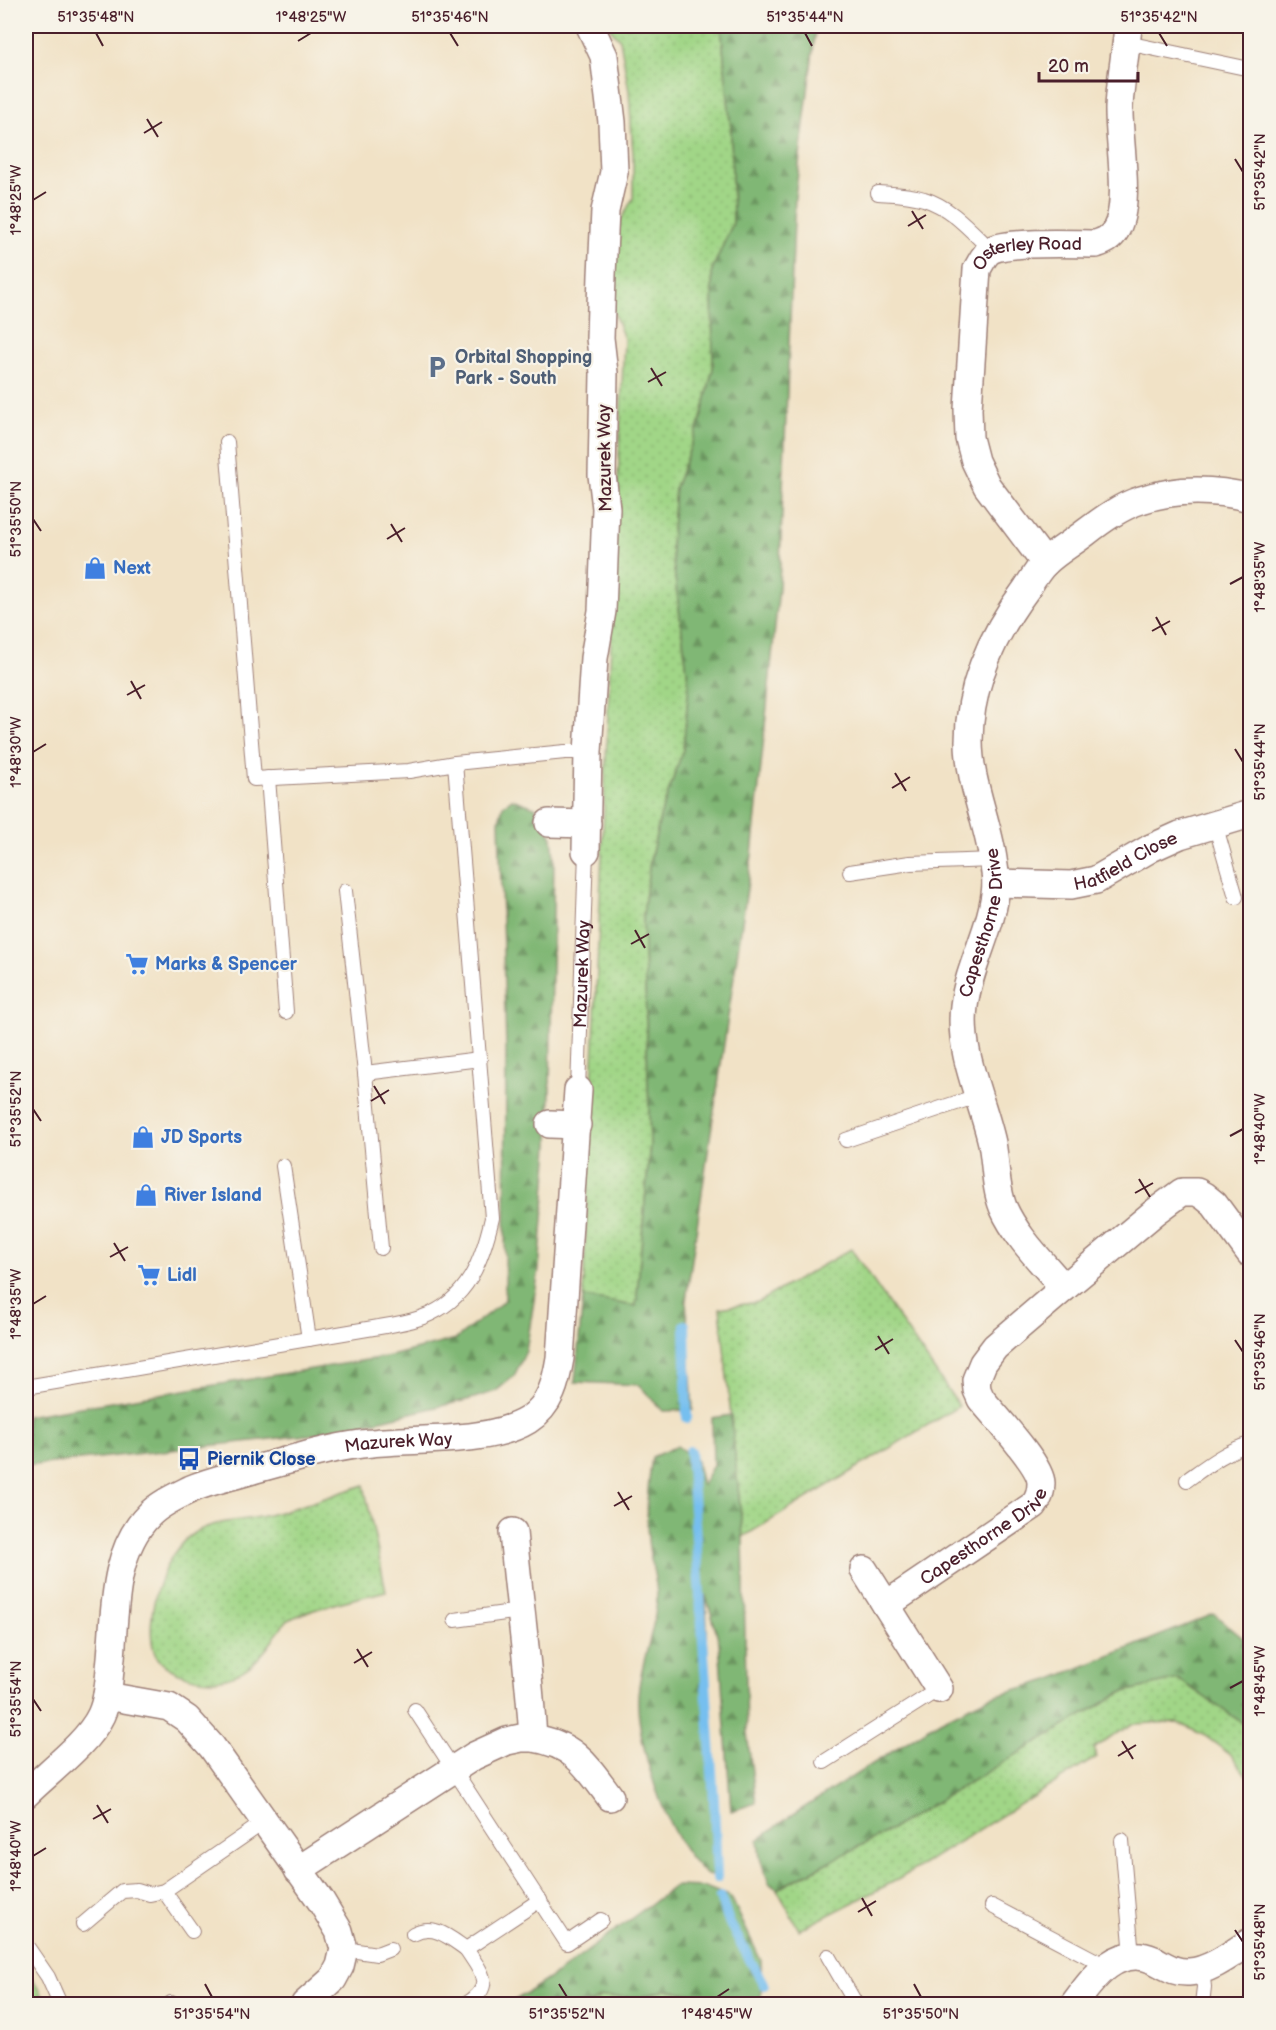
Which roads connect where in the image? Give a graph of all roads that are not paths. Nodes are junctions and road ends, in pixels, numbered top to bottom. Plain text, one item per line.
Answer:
1 (590, 26) edge
2 (1127, 34) edge
3 (1251, 69) edge
4 (878, 193) dead end
5 (991, 250) junction
6 (227, 442) dead end
7 (1251, 498) edge
8 (1045, 563) junction
9 (588, 752) junction
10 (455, 763) junction
11 (268, 778) junction
12 (1251, 814) edge
13 (549, 823) dead end
14 (587, 824) junction
15 (1215, 824) junction
16 (586, 851) joint
17 (850, 872) dead end
18 (994, 872) junction
19 (345, 891) dead end
20 (1236, 897) dead end
21 (286, 1012) dead end
22 (480, 1059) junction
23 (365, 1072) junction
24 (578, 1090) joint
25 (978, 1096) junction
26 (550, 1124) dead end
27 (577, 1125) junction
28 (846, 1140) dead end
29 (283, 1166) dead end
30 (381, 1248) dead end
31 (1251, 1253) edge
32 (1064, 1288) junction
33 (309, 1339) junction
34 (26, 1387) edge
35 (1251, 1444) edge
36 (1187, 1480) dead end
37 (513, 1532) dead end
38 (864, 1570) dead end
39 (886, 1605) junction
40 (520, 1611) junction
41 (455, 1620) dead end
42 (939, 1689) joint
43 (107, 1696) junction
44 (415, 1710) dead end
45 (533, 1738) junction
46 (824, 1762) dead end
47 (454, 1769) junction
48 (26, 1794) edge
49 (610, 1797) dead end
50 (264, 1822) junction
51 (1122, 1840) dead end
52 (298, 1870) junction
53 (164, 1891) junction
54 (540, 1900) junction
55 (992, 1906) dead end
56 (601, 1920) dead end
57 (83, 1924) dead end
58 (192, 1931) dead end
59 (413, 1934) dead end
60 (1251, 1942) edge
61 (26, 1946) edge
62 (344, 1949) junction
63 (390, 1949) dead end
64 (466, 1949) junction
65 (828, 1956) dead end
66 (1132, 1956) junction
67 (1106, 1966) junction
68 (1202, 1969) junction
69 (60, 2004) edge
70 (305, 2004) edge
71 (466, 2004) edge
72 (856, 2004) edge
73 (1074, 2004) edge
74 (1202, 2004) edge

1 - 9 street, Mazurek Way
2 - 3 lane
2 - 5 street, Osterley Road
4 - 5 lane
5 - 8 street, Osterley Road
6 - 11 lane
7 - 8 street, Capesthorne Drive
8 - 18 street, Capesthorne Drive
9 - 10 lane
9 - 14 street, Mazurek Way
10 - 11 lane
10 - 22 lane
11 - 21 lane
12 - 15 street, Hatfield Close
13 - 14 street
14 - 16 street, Mazurek Way
15 - 18 street, Hatfield Close
15 - 20 lane
16 - 24 lane, Mazurek Way
17 - 18 lane
18 - 25 street, Capesthorne Drive
19 - 23 lane
22 - 23 lane
22 - 33 lane
23 - 30 lane
24 - 27 street, Mazurek Way
25 - 28 lane
25 - 32 street, Capesthorne Drive
26 - 27 street
27 - 43 street, Mazurek Way
29 - 33 lane
31 - 32 street, Capesthorne Drive
32 - 39 street, Capesthorne Drive
33 - 34 lane
35 - 36 lane
37 - 40 street
38 - 39 street
39 - 42 street
40 - 41 lane
40 - 45 street
42 - 46 lane
43 - 48 street, Mazurek Way
43 - 50 street
44 - 47 lane
45 - 47 street
45 - 49 street
47 - 52 street
47 - 54 lane
50 - 52 street
50 - 53 lane
51 - 66 lane
52 - 62 street
53 - 57 lane
53 - 58 lane
54 - 56 lane
54 - 64 lane
55 - 67 lane
59 - 64 lane
60 - 68 street
61 - 69 lane
62 - 63 lane
62 - 70 street
64 - 71 lane
65 - 72 lane
66 - 67 street
66 - 68 street
67 - 73 street
68 - 74 lane

